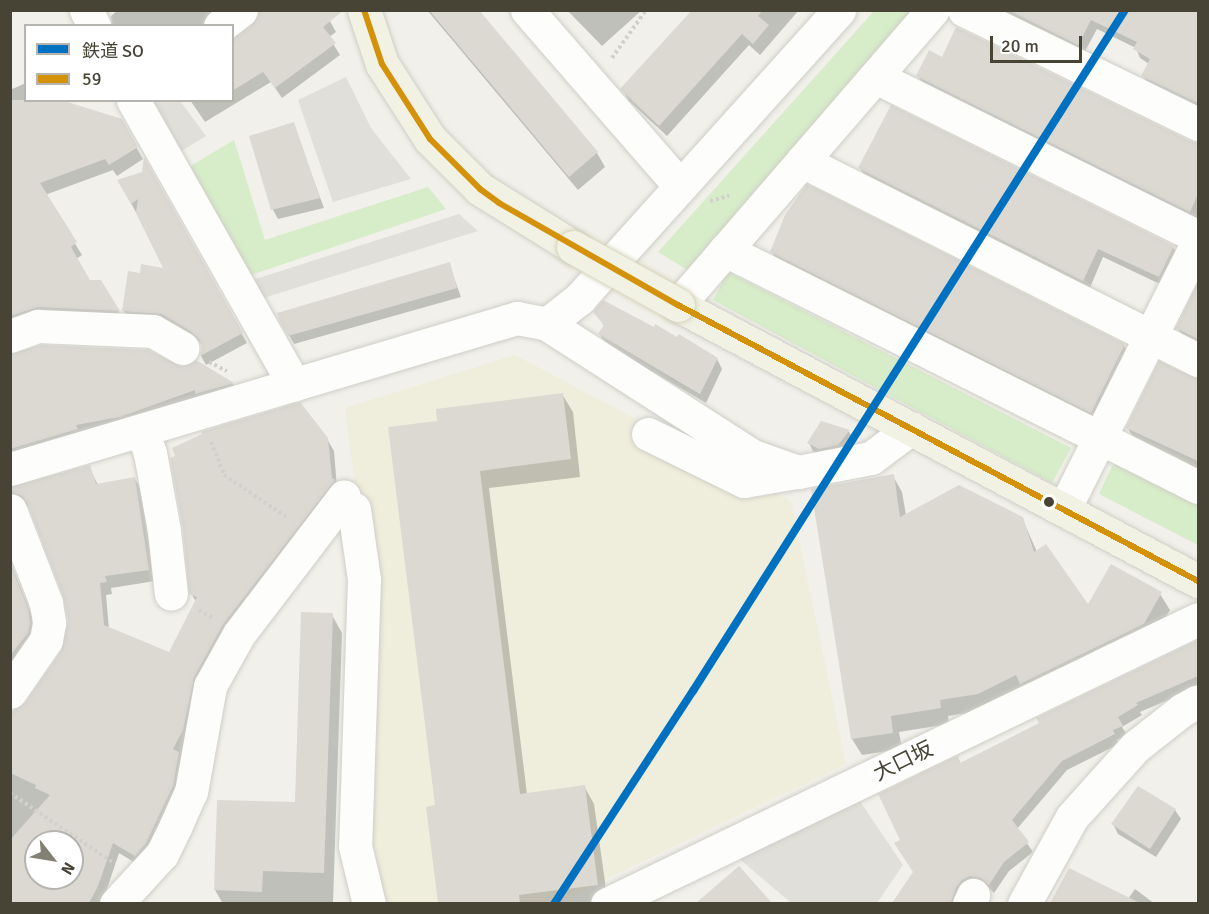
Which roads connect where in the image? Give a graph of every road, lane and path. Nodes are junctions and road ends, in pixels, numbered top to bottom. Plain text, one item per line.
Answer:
1 (86, 10) edge
2 (241, 10) edge
3 (364, 10) edge
4 (527, 10) edge
5 (646, 10) edge
6 (839, 10) edge
7 (933, 10) edge
8 (964, 10) edge
9 (93, 24) edge
10 (223, 24) edge
11 (876, 77) junction
12 (592, 86) junction
13 (134, 102) edge
14 (1198, 124) edge
15 (802, 161) junction
16 (690, 195) junction
17 (732, 195) dead end
18 (1198, 239) edge
19 (725, 250) junction
20 (678, 305) junction
21 (547, 324) junction
22 (10, 336) edge
23 (1151, 336) junction
24 (183, 348) dead end
25 (1198, 360) edge
26 (294, 385) junction
27 (199, 414) junction
28 (911, 428) junction
29 (142, 430) junction
30 (648, 434) dead end
31 (1100, 438) junction
32 (10, 469) edge
33 (798, 472) junction
34 (1198, 487) edge
35 (1064, 509) junction
36 (10, 510) edge
37 (314, 536) junction
38 (1198, 581) edge
39 (171, 594) joint
40 (1198, 619) edge
41 (239, 634) junction
42 (10, 692) edge
43 (1198, 701) edge
44 (10, 793) edge
45 (139, 880) junction
46 (613, 902) edge
47 (116, 903) edge
48 (369, 903) edge
49 (1024, 903) edge

1 - 9 street
2 - 10 street
3 - 20 main road, bridge
4 - 12 street
5 - 12 path
6 - 16 street
7 - 11 street
8 - 14 street
11 - 15 street
11 - 18 street
12 - 16 street
13 - 26 street
15 - 19 street
15 - 23 street
16 - 17 path
16 - 21 street
18 - 23 street
19 - 20 street
19 - 31 street
20 - 28 main road
21 - 26 street
21 - 33 street
22 - 24 street
23 - 25 street
23 - 31 street
26 - 27 street
27 - 29 street
27 - 37 path
28 - 33 street
28 - 35 main road
29 - 32 street
29 - 39 street
30 - 33 street
31 - 34 street
31 - 35 street
35 - 38 main road
36 - 42 street
37 - 41 street
37 - 48 street
39 - 41 path
40 - 46 street, 大口坂
41 - 45 street
43 - 49 street
44 - 45 path
45 - 47 street

